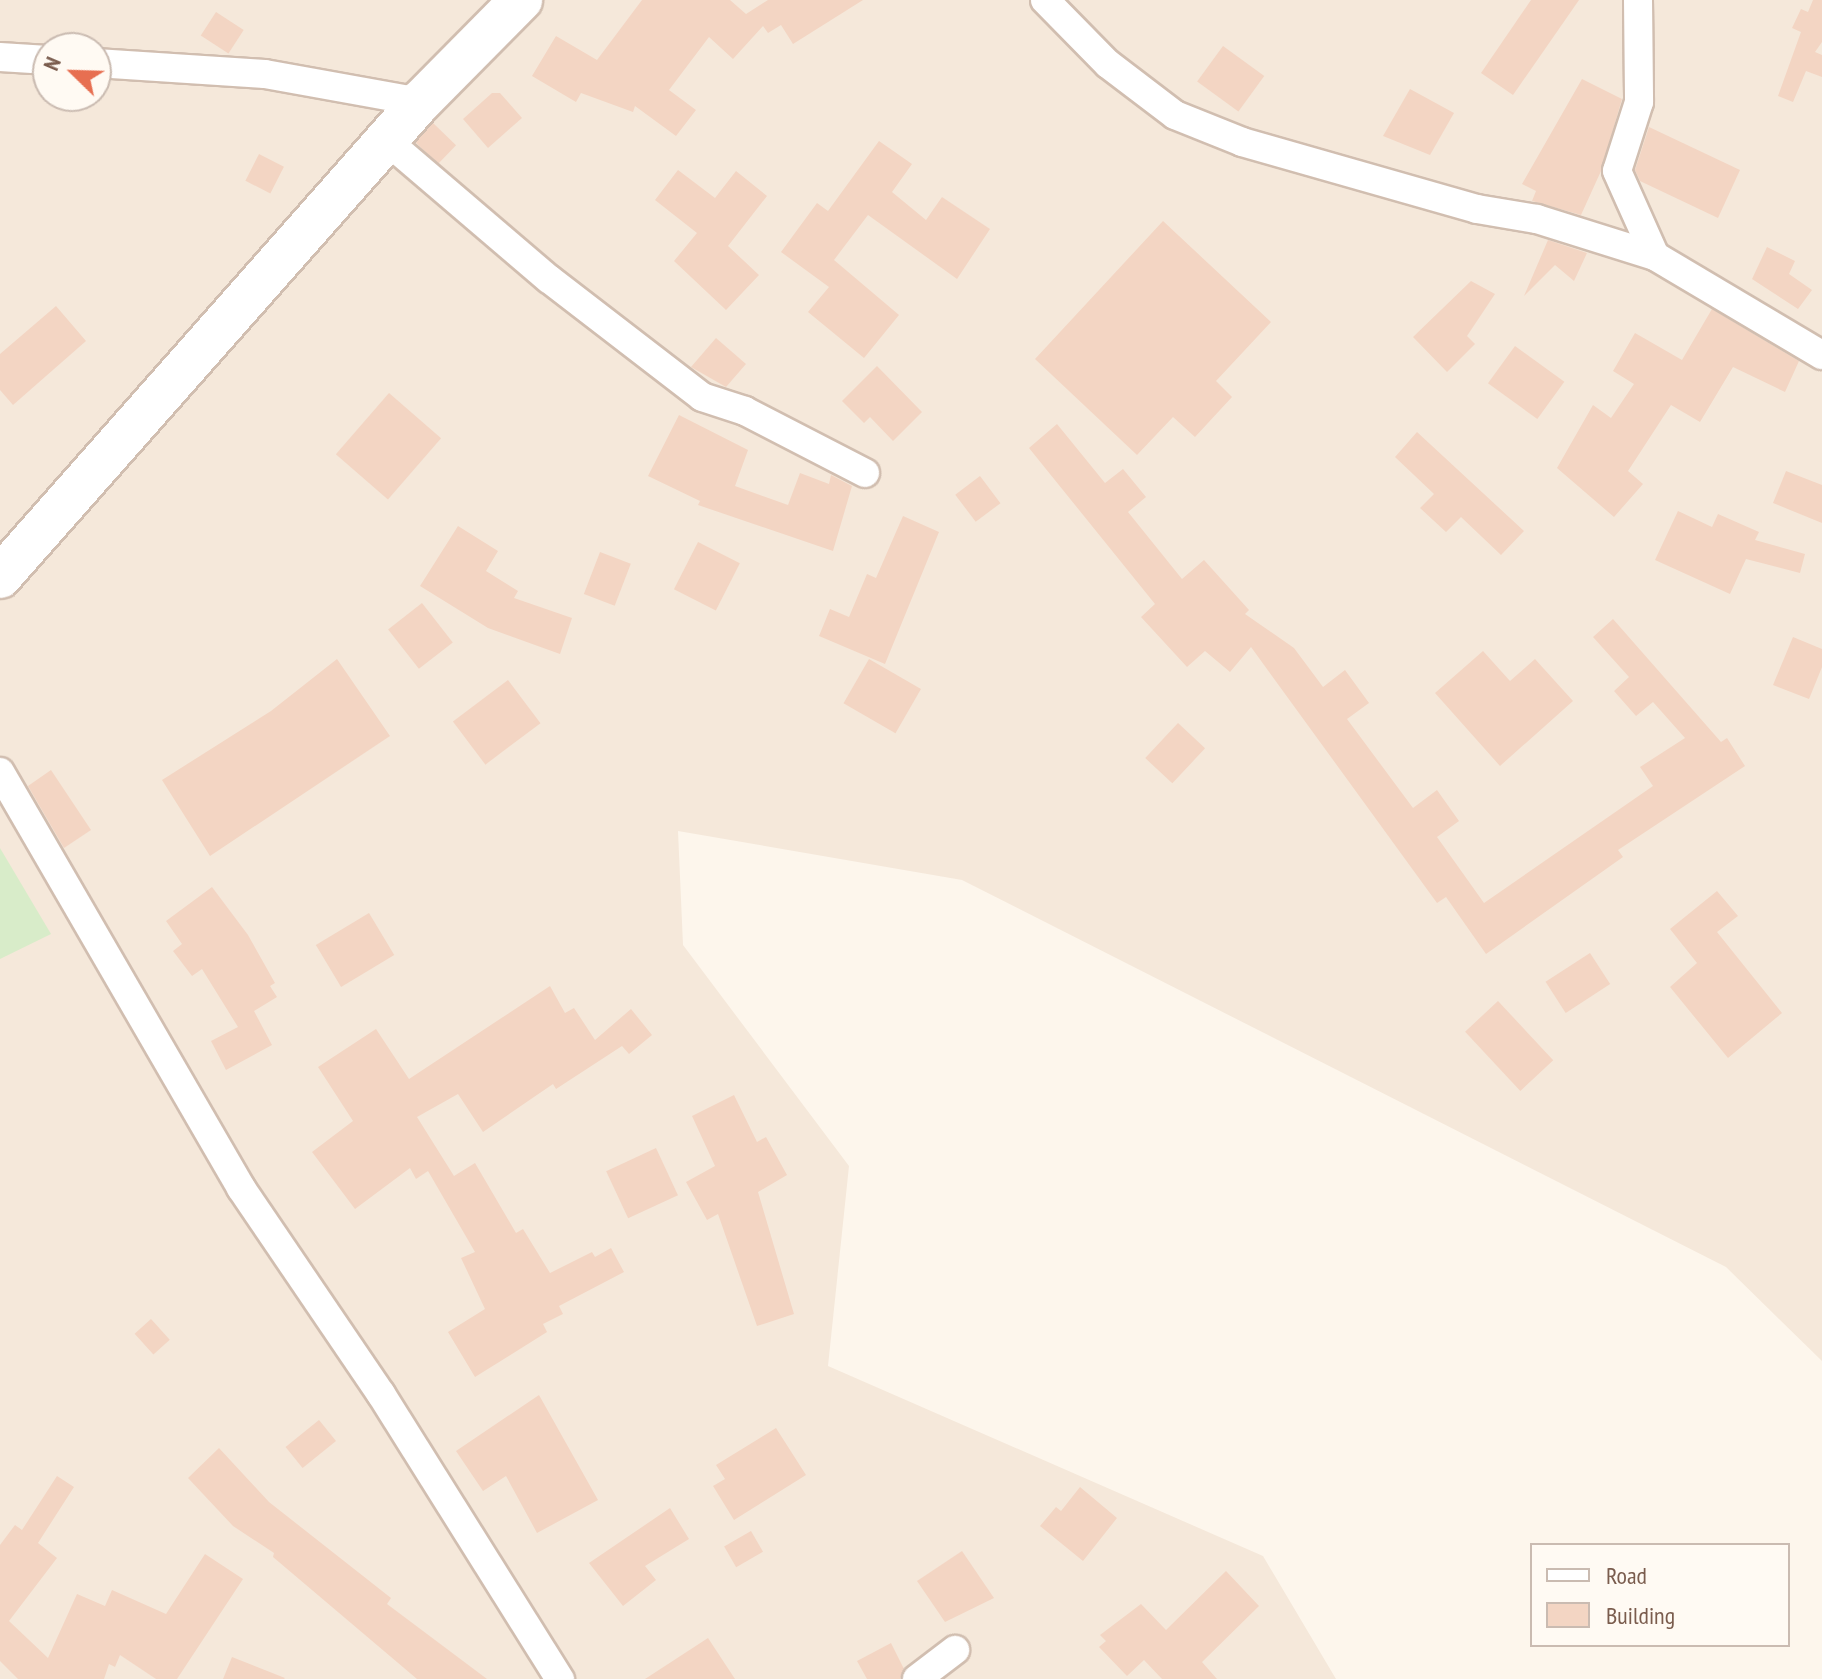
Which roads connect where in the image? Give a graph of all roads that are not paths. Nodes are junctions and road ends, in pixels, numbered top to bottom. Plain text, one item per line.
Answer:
1 (521, 0) edge
2 (1045, 0) edge
3 (1638, 0) edge
4 (0, 57) edge
5 (32, 59) edge
6 (112, 64) edge
7 (420, 102) junction
8 (386, 140) junction
9 (1655, 256) junction
10 (1822, 355) edge
11 (865, 473) dead end
12 (0, 577) edge
13 (0, 772) edge
14 (955, 1650) dead end
15 (560, 1679) edge
16 (917, 1679) edge

1 - 7 main road
2 - 9 street
3 - 9 street
4 - 5 street
6 - 7 street
7 - 8 main road
8 - 11 street
8 - 12 main road
9 - 10 street
13 - 15 street
14 - 16 street

